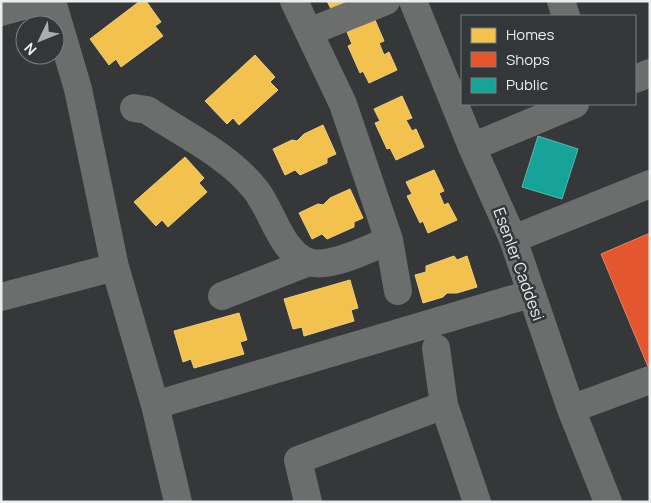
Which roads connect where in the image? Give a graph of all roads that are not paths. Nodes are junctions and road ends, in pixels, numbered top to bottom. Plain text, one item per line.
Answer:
1 (41, 1) edge
2 (52, 1) edge
3 (294, 1) edge
4 (386, 1) edge
5 (413, 1) edge
6 (561, 1) edge
7 (1, 12) edge
8 (566, 15) edge
9 (309, 32) junction
10 (650, 73) edge
11 (636, 79) edge
12 (573, 105) edge
13 (134, 108) dead end
14 (472, 147) junction
15 (650, 184) edge
16 (514, 239) junction
17 (389, 240) junction
18 (310, 262) junction
19 (115, 266) junction
20 (398, 291) dead end
21 (530, 294) junction
22 (222, 296) dead end
23 (1, 297) edge
24 (436, 348) dead end
25 (650, 380) edge
26 (444, 405) junction
27 (154, 406) junction
28 (571, 409) junction
29 (605, 501) edge
30 (178, 502) edge
31 (308, 502) edge
32 (477, 502) edge

1 - 7 street
2 - 19 street
3 - 9 street
4 - 9 street
5 - 14 street, Esenler Caddesi
6 - 8 street
9 - 17 street
10 - 11 street
12 - 14 street
13 - 18 street
14 - 16 street, Esenler Caddesi
15 - 16 street
16 - 21 street, Esenler Caddesi
17 - 18 street
17 - 20 street
18 - 22 street
19 - 23 street
19 - 27 street
21 - 27 street
21 - 28 street, Esenler Caddesi
24 - 26 street
25 - 28 street
26 - 31 street
26 - 32 street
27 - 30 street
28 - 29 street, Esenler Caddesi

